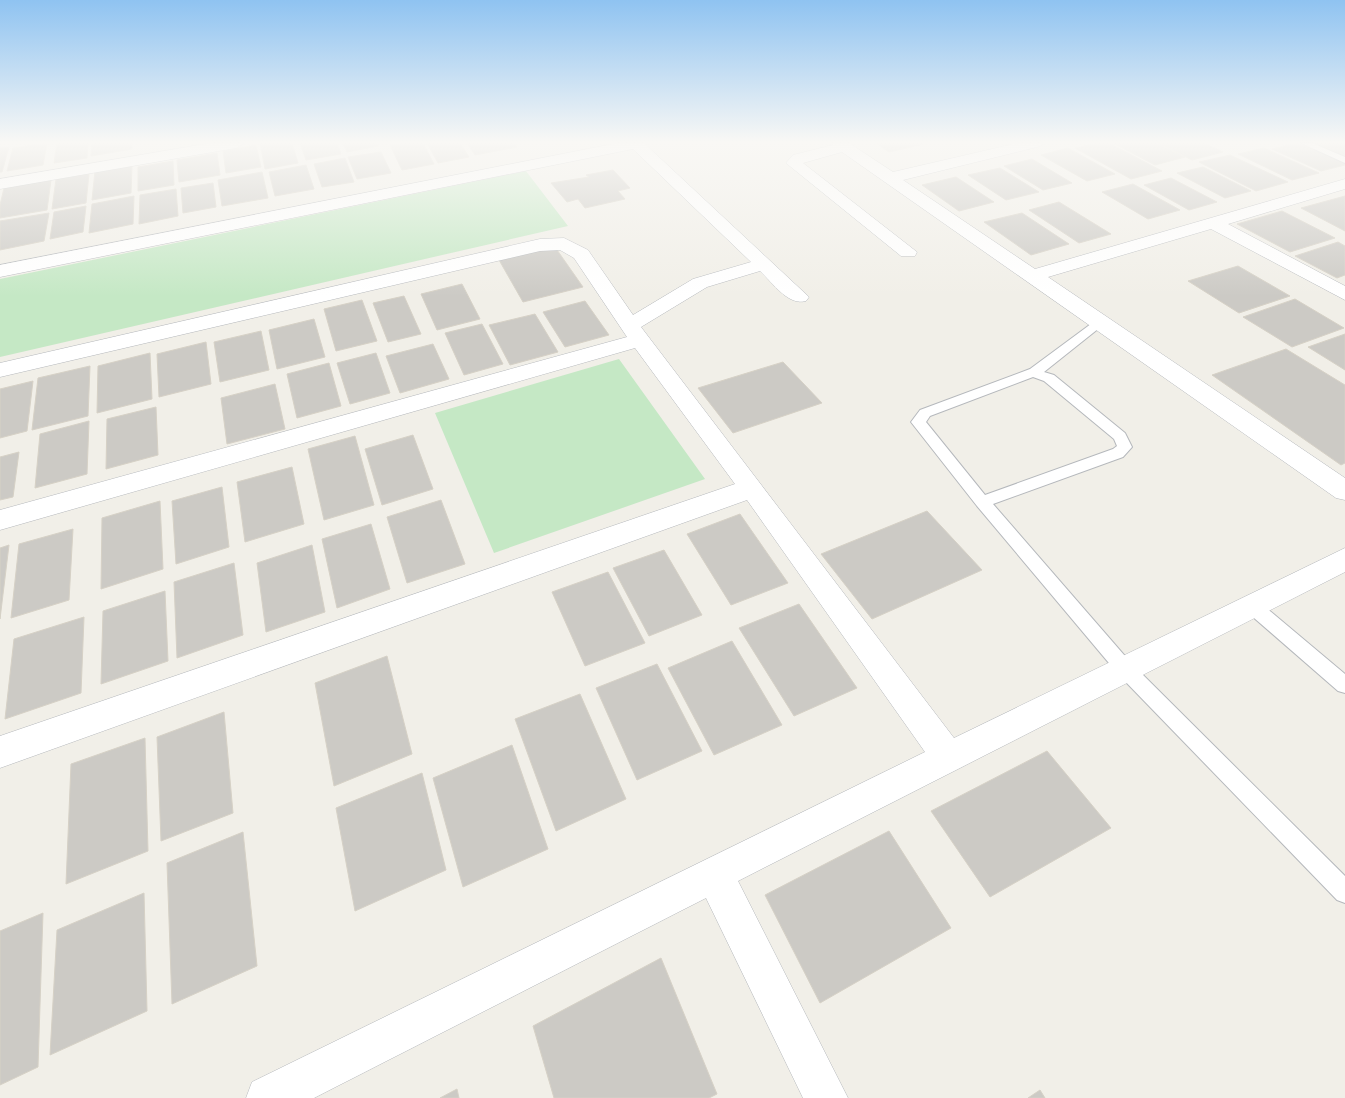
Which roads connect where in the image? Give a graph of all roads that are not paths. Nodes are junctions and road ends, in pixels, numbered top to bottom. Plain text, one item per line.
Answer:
1 (362, 194) edge
2 (691, 194) edge
3 (834, 194) edge
4 (914, 194) edge
5 (1309, 194) edge
6 (1211, 222) junction
7 (908, 252) dead end
8 (764, 264) junction
9 (0, 271) edge
10 (1032, 276) junction
11 (1345, 294) edge
12 (799, 297) dead end
13 (1099, 322) junction
14 (635, 333) junction
15 (0, 370) edge
16 (1034, 372) junction
17 (752, 488) junction
18 (1345, 491) edge
19 (982, 502) junction
20 (0, 520) edge
21 (1345, 559) edge
22 (1252, 606) junction
23 (1125, 669) junction
24 (1345, 685) edge
25 (0, 752) edge
26 (949, 758) junction
27 (714, 875) junction
28 (1345, 892) edge
29 (269, 1098) edge
30 (826, 1098) edge

1 - 9 street
2 - 8 street
3 - 7 street
4 - 10 street
5 - 6 street
6 - 10 street
6 - 11 street
8 - 12 street
8 - 14 street
10 - 13 street
13 - 16 lane
13 - 18 street
14 - 15 street
14 - 17 street
14 - 20 street
16 - 19 lane
16 - 19 lane
17 - 25 street
17 - 26 street
19 - 23 lane
21 - 22 street
22 - 23 street
22 - 24 lane
23 - 26 street
23 - 28 lane
26 - 27 street
27 - 29 street
27 - 30 street

